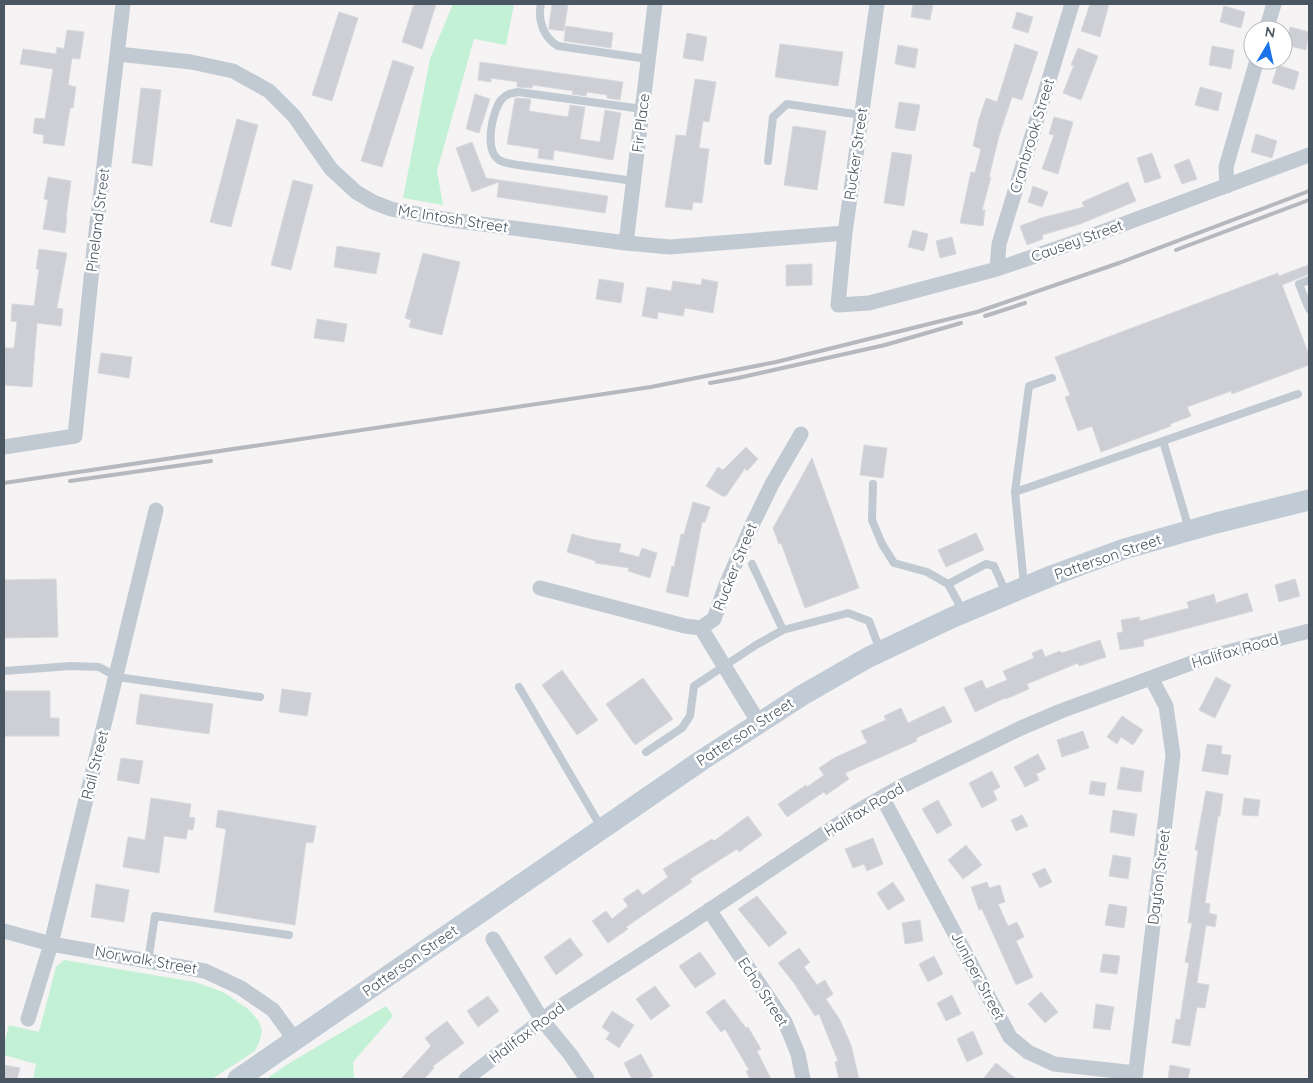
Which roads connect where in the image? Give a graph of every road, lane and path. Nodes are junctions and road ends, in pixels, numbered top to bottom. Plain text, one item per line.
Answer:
1 (123, 4) edge
2 (541, 4) edge
3 (655, 4) edge
4 (877, 4) edge
5 (1072, 4) edge
6 (1274, 4) edge
7 (1269, 20) edge
8 (118, 54) junction
9 (648, 59) junction
10 (1254, 70) edge
11 (642, 109) junction
12 (861, 115) junction
13 (1309, 155) edge
14 (768, 161) dead end
15 (634, 180) junction
16 (1227, 186) junction
17 (845, 233) junction
18 (626, 243) junction
19 (997, 269) junction
20 (1309, 280) edge
21 (838, 305) joint
22 (1309, 309) edge
23 (1052, 378) dead end
24 (1298, 394) dead end
25 (801, 434) dead end
26 (1163, 441) junction
27 (4, 447) edge
28 (873, 484) dead end
29 (1015, 492) junction
30 (1306, 501) edge
31 (156, 510) dead end
32 (1189, 530) junction
33 (752, 564) dead end
34 (948, 584) junction
35 (540, 588) dead end
36 (1015, 591) junction
37 (964, 613) junction
38 (701, 628) junction
39 (783, 630) junction
40 (1309, 631) edge
41 (881, 652) junction
42 (724, 666) junction
43 (4, 671) edge
44 (117, 678) junction
45 (1151, 678) junction
46 (519, 686) dead end
47 (260, 697) dead end
48 (759, 723) junction
49 (646, 752) dead end
50 (882, 797) junction
51 (602, 829) junction
52 (709, 910) junction
53 (4, 931) edge
54 (289, 935) dead end
55 (493, 939) dead end
56 (51, 944) junction
57 (148, 961) junction
58 (28, 1019) dead end
59 (542, 1020) junction
60 (295, 1040) junction
61 (1135, 1076) edge
62 (238, 1079) edge
63 (466, 1079) edge
64 (587, 1079) edge
65 (803, 1079) edge

1 - 8 street, Pineland Street
2 - 9 lane
3 - 9 street, Fir Place
4 - 12 street, Rucker Street
5 - 19 street, Cranbrook Street
6 - 7 street
8 - 18 street, Mc Intosh Street
8 - 27 street, Pineland Street
9 - 11 street, Fir Place
10 - 16 street
11 - 15 street, Fir Place
11 - 15 lane
12 - 14 lane
12 - 17 street, Rucker Street
13 - 16 street, Causey Street
15 - 18 street, Fir Place
16 - 19 street, Causey Street
17 - 18 street, Mc Intosh Street
17 - 21 street, Rucker Street
19 - 21 street, Causey Street
20 - 22 lane
23 - 29 lane
24 - 26 lane
25 - 38 street, Rucker Street
26 - 29 lane
26 - 32 lane
28 - 34 lane
29 - 36 lane
30 - 32 main road, Patterson Street
31 - 44 street, Rail Street
32 - 36 main road, Patterson Street
33 - 39 lane
34 - 36 lane
34 - 37 lane
35 - 38 street
36 - 37 main road, Patterson Street
37 - 41 main road, Patterson Street
38 - 42 street
39 - 41 lane
39 - 42 lane
40 - 45 street, Halifax Road
41 - 48 main road, Patterson Street
42 - 48 street
42 - 49 lane
43 - 44 lane
44 - 47 lane
44 - 56 street, Rail Street
45 - 50 street, Halifax Road
45 - 61 street, Dayton Street
46 - 51 lane
48 - 51 main road, Patterson Street
50 - 52 street, Halifax Road
50 - 61 street, Juniper Street
51 - 60 main road, Patterson Street
52 - 59 street, Halifax Road
52 - 65 street, Echo Street
53 - 56 street, Norwalk Street
54 - 57 lane
55 - 59 street
56 - 57 street, Norwalk Street
56 - 58 street, Rail Street
57 - 60 street, Norwalk Street
59 - 63 street, Halifax Road
59 - 64 street
60 - 62 main road, Patterson Street

